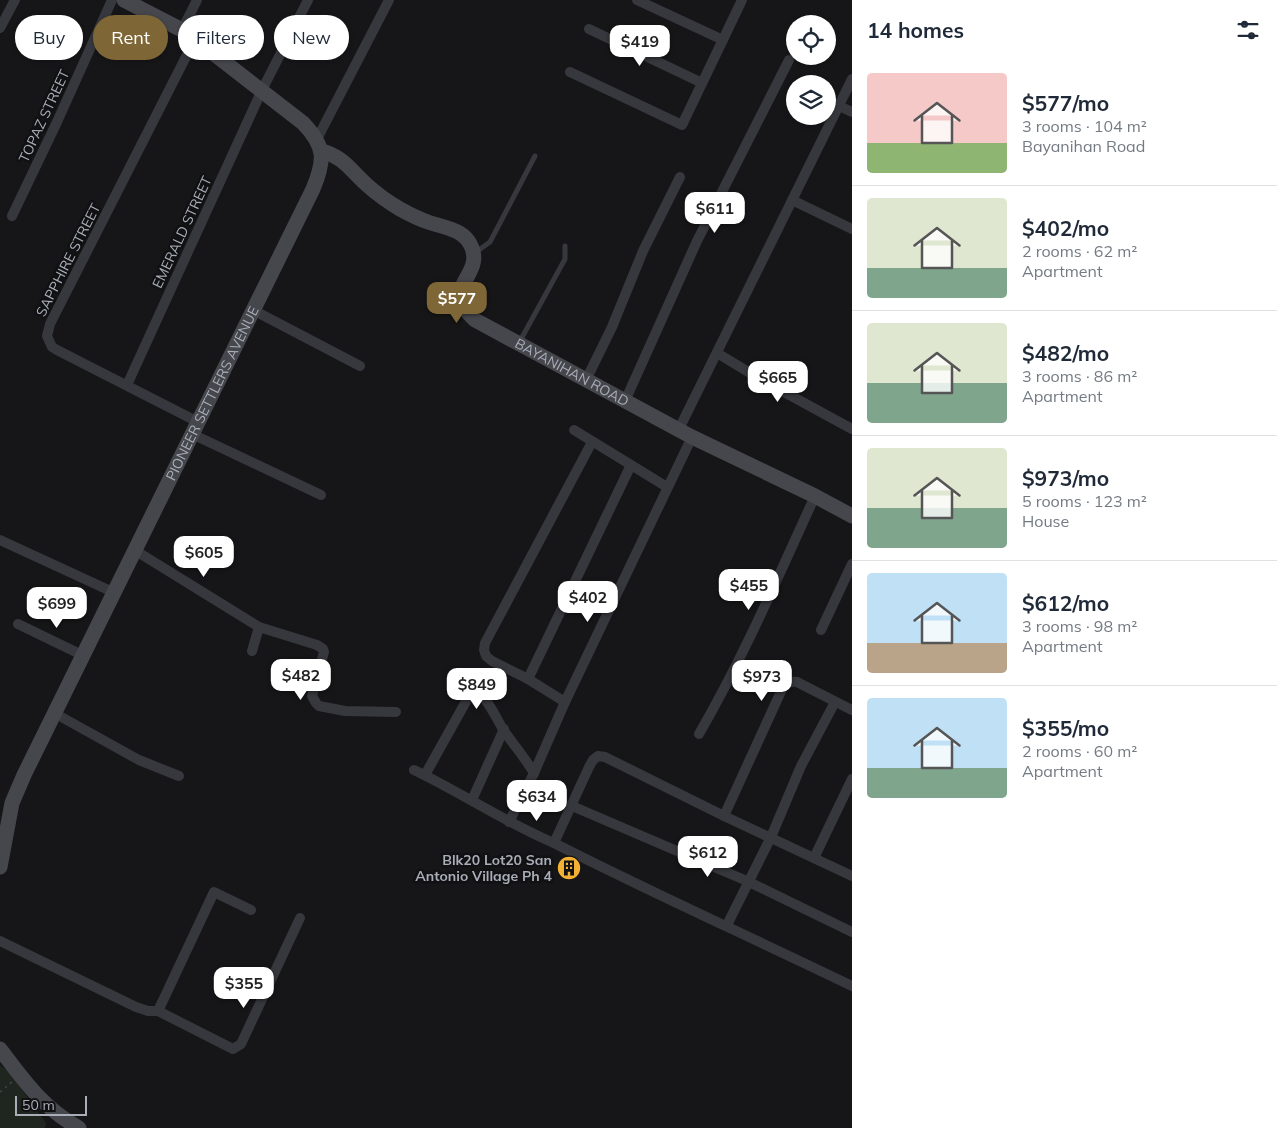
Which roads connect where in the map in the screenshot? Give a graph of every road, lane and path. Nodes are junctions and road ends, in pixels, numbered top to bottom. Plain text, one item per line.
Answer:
1 (15, 0) edge
2 (112, 0) edge
3 (124, 0) edge
4 (197, 0) edge
5 (308, 0) edge
6 (389, 0) edge
7 (637, 0) edge
8 (742, 0) edge
9 (190, 15) edge
10 (0, 28) edge
11 (178, 28) edge
12 (589, 29) dead end
13 (723, 40) junction
14 (184, 60) edge
15 (223, 60) edge
16 (786, 65) edge
17 (570, 72) dead end
18 (852, 79) edge
19 (702, 83) junction
20 (262, 90) junction
21 (839, 106) junction
22 (852, 112) edge
23 (320, 145) junction
24 (535, 156) dead end
25 (680, 177) dead end
26 (792, 200) junction
27 (12, 216) dead end
28 (852, 229) edge
29 (565, 246) dead end
30 (474, 254) junction
31 (253, 310) junction
32 (518, 344) junction
33 (716, 353) junction
34 (360, 366) dead end
35 (586, 380) junction
36 (127, 385) junction
37 (625, 401) junction
38 (195, 428) junction
39 (852, 429) edge
40 (574, 430) dead end
41 (686, 433) junction
42 (592, 442) junction
43 (631, 465) junction
44 (667, 487) junction
45 (321, 495) dead end
46 (815, 496) junction
47 (851, 512) edge
48 (0, 540) edge
49 (136, 551) junction
50 (852, 564) edge
51 (115, 593) junction
52 (18, 624) dead end
53 (258, 627) junction
54 (821, 630) dead end
55 (252, 651) dead end
56 (84, 656) junction
57 (528, 679) junction
58 (565, 702) junction
59 (835, 702) junction
60 (852, 710) edge
61 (396, 712) dead end
62 (56, 714) junction
63 (504, 729) junction
64 (699, 734) dead end
65 (414, 770) dead end
66 (534, 773) junction
67 (425, 775) junction
68 (179, 776) dead end
69 (852, 779) edge
70 (472, 800) junction
71 (572, 806) junction
72 (724, 816) junction
73 (509, 822) junction
74 (770, 837) junction
75 (554, 843) junction
76 (814, 858) junction
77 (0, 867) edge
78 (852, 876) edge
79 (747, 881) junction
80 (251, 910) dead end
81 (300, 918) dead end
82 (727, 925) junction
83 (852, 932) edge
84 (0, 941) edge
85 (852, 986) edge
86 (158, 1011) junction
87 (0, 1049) edge
88 (58, 1122) edge
89 (79, 1128) edge

1 - 10 street
2 - 27 street, TOPAZ STREET
3 - 11 street
4 - 9 street
5 - 20 street, EMERALD STREET
6 - 23 street
7 - 13 street
8 - 13 street
12 - 19 street
13 - 19 street
14 - 36 street, SAPPHIRE STREET
15 - 20 street
16 - 37 street
17 - 19 street
18 - 21 street
20 - 23 street
20 - 36 street, EMERALD STREET
21 - 22 street
21 - 26 street
23 - 30 street
23 - 31 street, PIONEER SETTLERS AVENUE
24 - 30 lane
25 - 35 street
26 - 28 street
26 - 33 street
29 - 32 lane
30 - 32 street, BAYANIHAN ROAD
31 - 34 street
31 - 38 street, PIONEER SETTLERS AVENUE
32 - 35 street, BAYANIHAN ROAD
33 - 39 street
33 - 41 street
35 - 37 street, BAYANIHAN ROAD
36 - 38 street, SAPPHIRE STREET
37 - 41 street, BAYANIHAN ROAD
38 - 45 street, SAPPHIRE STREET
38 - 49 street, PIONEER SETTLERS AVENUE
40 - 42 street
41 - 44 street
41 - 46 street, BAYANIHAN ROAD
42 - 43 street
42 - 57 street
43 - 44 street
43 - 57 street
44 - 58 street
46 - 47 street, BAYANIHAN ROAD
46 - 64 street
48 - 51 street
49 - 51 street, PIONEER SETTLERS AVENUE
49 - 53 street
50 - 54 street
51 - 56 street, PIONEER SETTLERS AVENUE
52 - 56 street
53 - 55 street
53 - 61 street
56 - 62 street, PIONEER SETTLERS AVENUE
57 - 58 street
58 - 66 street
59 - 60 street
59 - 72 street
59 - 74 street
62 - 68 street
62 - 77 street, PIONEER SETTLERS AVENUE
63 - 66 street
63 - 67 street
63 - 70 street
65 - 67 street
66 - 73 street
67 - 70 street
69 - 76 street
70 - 73 street
71 - 72 street
71 - 75 street
71 - 79 street
72 - 74 street
73 - 75 street
74 - 76 street
74 - 79 street
75 - 82 street
76 - 78 street
79 - 82 street
79 - 83 street
80 - 86 street
81 - 86 street
82 - 85 street
84 - 86 street
87 - 88 street
88 - 89 street

